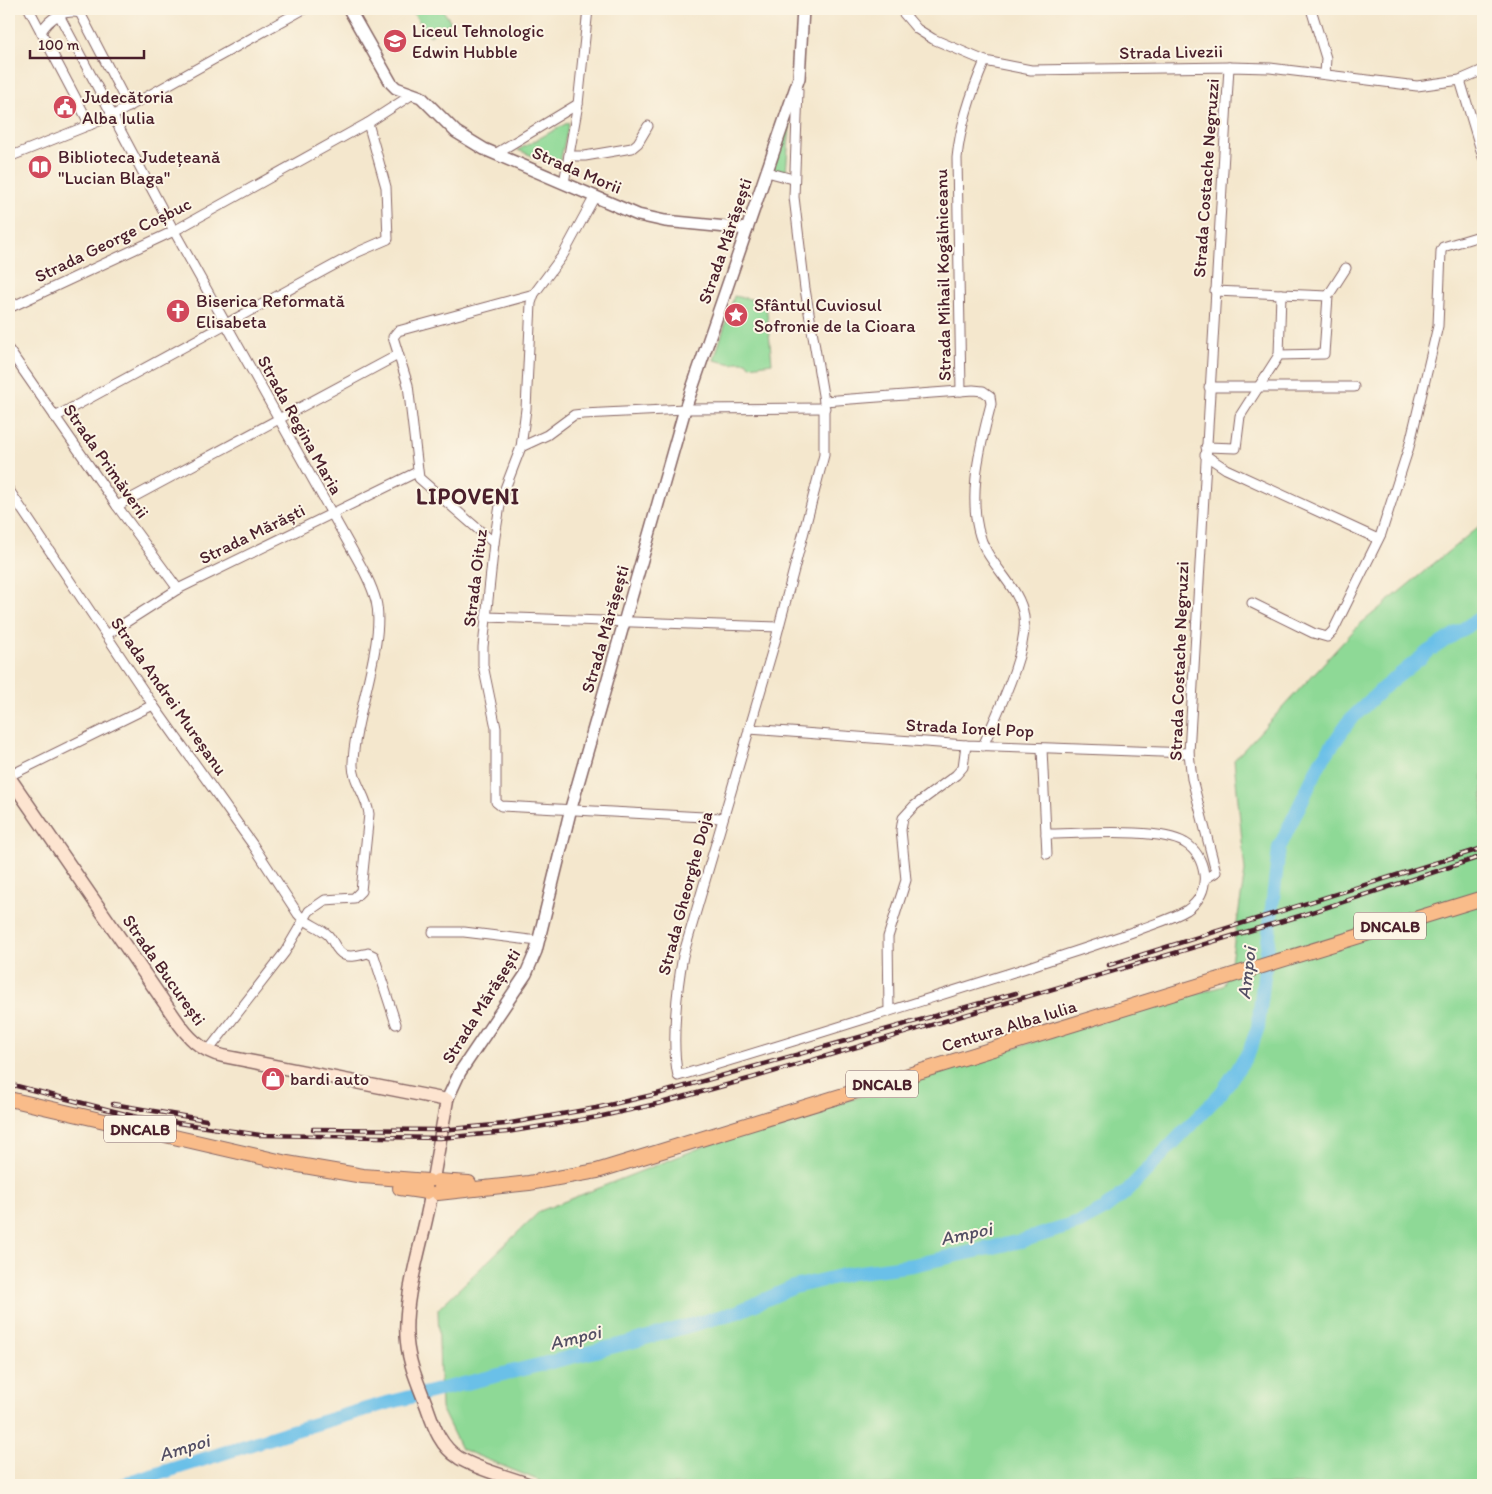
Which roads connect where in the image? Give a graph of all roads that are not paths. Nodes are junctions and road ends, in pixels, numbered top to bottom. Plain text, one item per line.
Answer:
1 (304, 9) edge
2 (349, 9) edge
3 (588, 9) edge
4 (803, 9) edge
5 (900, 9) edge
6 (1311, 9) edge
7 (30, 11) edge
8 (79, 11) edge
9 (60, 13) edge
10 (41, 32) junction
11 (985, 62) junction
12 (1229, 66) junction
13 (1483, 70) edge
14 (1326, 74) junction
15 (799, 78) junction
16 (1460, 80) junction
17 (413, 94) junction
18 (578, 104) junction
19 (129, 107) junction
20 (112, 116) junction
21 (368, 124) junction
22 (90, 125) junction
23 (648, 126) dead end
24 (495, 154) junction
25 (569, 156) junction
26 (9, 157) edge
27 (1483, 157) edge
28 (767, 172) junction
29 (793, 179) junction
30 (564, 183) junction
31 (595, 196) junction
32 (747, 229) junction
33 (174, 231) junction
34 (1483, 235) edge
35 (1346, 268) dead end
36 (1215, 291) junction
37 (534, 294) junction
38 (1281, 294) junction
39 (1328, 296) junction
40 (9, 308) edge
41 (226, 324) junction
42 (9, 350) edge
43 (398, 355) junction
44 (1279, 355) junction
45 (1209, 387) junction
46 (1354, 387) dead end
47 (1257, 388) junction
48 (961, 390) junction
49 (825, 404) junction
50 (685, 409) junction
51 (55, 417) junction
52 (278, 418) junction
53 (521, 447) junction
54 (1205, 451) junction
55 (417, 472) junction
56 (9, 490) edge
57 (13, 504) edge
58 (117, 506) junction
59 (330, 513) junction
60 (1378, 539) junction
61 (494, 543) junction
62 (178, 589) junction
63 (1252, 603) dead end
64 (486, 617) junction
65 (626, 623) junction
66 (779, 627) junction
67 (106, 635) junction
68 (153, 705) junction
69 (749, 728) junction
70 (966, 746) junction
71 (983, 746) junction
72 (1042, 749) junction
73 (1189, 753) junction
74 (9, 777) edge
75 (571, 808) junction
76 (722, 818) junction
77 (1046, 834) junction
78 (1047, 854) dead end
79 (1205, 879) junction
80 (1483, 898) edge
81 (302, 920) junction
82 (433, 932) dead end
83 (538, 941) junction
84 (889, 1012) junction
85 (396, 1024) dead end
86 (208, 1052) junction
87 (9, 1099) edge
88 (447, 1100) junction
89 (433, 1187) junction
90 (530, 1485) edge

1 - 19 street
2 - 17 street, Strada Morii
3 - 18 street
4 - 15 street, Strada Gheorghe Doja
5 - 11 street, Strada Livezii
6 - 14 street
7 - 9 street
7 - 10 street
8 - 9 street
8 - 19 street
9 - 10 street
9 - 20 street, Strada Regina Maria
10 - 22 street
11 - 12 street, Strada Livezii
11 - 48 street, Strada Mihail Kogălniceanu
12 - 14 street, Strada Livezii
12 - 36 street, Strada Costache Negruzzi
13 - 16 street, Strada Livezii
14 - 16 street, Strada Livezii
15 - 28 street, Strada Mărășești
15 - 29 street, Strada Gheorghe Doja
16 - 27 street
17 - 21 street, Strada George Coșbuc
17 - 24 street, Strada Morii
18 - 24 street
18 - 25 street
19 - 20 street
20 - 22 street
20 - 33 street, Strada Regina Maria
21 - 33 street, Strada George Coșbuc
21 - 41 street
22 - 26 street
23 - 25 street
24 - 30 street, Strada Morii
25 - 30 street
28 - 29 street
28 - 32 street, Strada Mărășești
29 - 49 street, Strada Gheorghe Doja
30 - 31 street, Strada Morii
31 - 32 street, Strada Morii
31 - 37 street
32 - 50 street, Strada Mărășești
33 - 40 street, Strada George Coșbuc
33 - 41 street, Strada Regina Maria
34 - 60 street
35 - 39 street
36 - 38 street, Strada Costache Negruzzi
36 - 45 street, Strada Costache Negruzzi
37 - 43 street
37 - 53 street, Strada Oituz
38 - 39 street, Strada Costache Negruzzi
38 - 44 street
39 - 44 street
41 - 51 street
41 - 52 street, Strada Regina Maria
42 - 51 street, Strada Primăverii
43 - 52 street
43 - 55 street
44 - 47 street
45 - 47 street
45 - 54 street, Strada Costache Negruzzi
46 - 47 street
47 - 54 street
48 - 49 street
48 - 71 street, Strada Mihail Kogălniceanu
49 - 50 street
49 - 66 street, Strada Gheorghe Doja
50 - 53 street
50 - 65 street, Strada Mărășești
51 - 58 street, Strada Primăverii
52 - 58 street
52 - 59 street, Strada Regina Maria
53 - 61 street, Strada Oituz
54 - 60 street
54 - 73 street, Strada Costache Negruzzi
55 - 59 street, Strada Mărăști
55 - 61 street
56 - 57 street, Strada Andrei Mureșanu
57 - 67 street, Strada Andrei Mureșanu
58 - 62 street, Strada Primăverii
59 - 62 street, Strada Mărăști
59 - 81 street, Strada Regina Maria
60 - 63 street
61 - 64 street, Strada Oituz
62 - 67 street, Strada Mărăști
64 - 65 street
64 - 75 street, Strada Oituz
65 - 66 street
65 - 75 street, Strada Mărășești
66 - 69 street, Strada Gheorghe Doja
67 - 68 street, Strada Andrei Mureșanu
68 - 74 street
68 - 81 street, Strada Andrei Mureșanu
69 - 70 street, Strada Ionel Pop
69 - 76 street, Strada Gheorghe Doja
70 - 71 street, Strada Ionel Pop
70 - 84 street
71 - 72 street, Strada Ionel Pop
72 - 73 street, Strada Ionel Pop
72 - 77 street
73 - 79 street, Strada Costache Negruzzi
74 - 86 main road, Strada București
75 - 76 street
75 - 83 street, Strada Mărășești
76 - 84 street, Strada Gheorghe Doja
77 - 78 street
77 - 79 street
79 - 84 street, Strada Gheorghe Doja
80 - 89 main road, Centura Alba Iulia / DNCALB
81 - 85 street, Strada Andrei Mureșanu
81 - 86 street
82 - 83 street
83 - 88 street, Strada Mărășești
86 - 88 main road, Strada București
87 - 89 main road, Centura Alba Iulia / DNCALB
88 - 89 main road, Strada Mărășești
89 - 90 main road, Strada Mărășești

